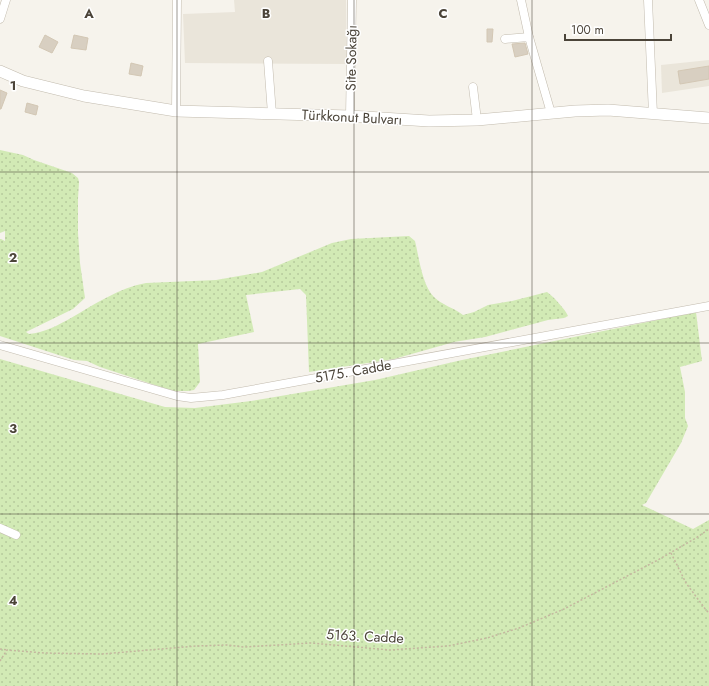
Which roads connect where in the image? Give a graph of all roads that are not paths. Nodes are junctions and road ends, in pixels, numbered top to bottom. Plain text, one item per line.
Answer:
1 (6, 0) edge
2 (177, 0) edge
3 (352, 0) edge
4 (520, 0) edge
5 (648, 0) edge
6 (699, 0) edge
7 (0, 19) edge
8 (709, 25) edge
9 (530, 37) junction
10 (505, 38) dead end
11 (268, 61) dead end
12 (0, 71) edge
13 (473, 87) dead end
14 (176, 111) junction
15 (272, 114) junction
16 (551, 114) junction
17 (653, 114) junction
18 (350, 116) junction
19 (709, 118) edge
20 (477, 120) junction
21 (709, 306) edge
22 (0, 345) edge
23 (0, 528) edge
24 (16, 535) dead end

1 - 7 street
2 - 14 street
3 - 18 street, Site Sokağı
4 - 9 street
5 - 17 street
6 - 8 street
9 - 10 street
9 - 16 street
11 - 15 street
12 - 14 street, Türkkonut Bulvarı
13 - 20 street
14 - 15 street, Türkkonut Bulvarı
15 - 18 street, Türkkonut Bulvarı
16 - 17 street, Türkkonut Bulvarı
16 - 20 street, Türkkonut Bulvarı
17 - 19 street, Türkkonut Bulvarı
18 - 20 street, Türkkonut Bulvarı
21 - 22 street, 5175. Cadde
23 - 24 street

